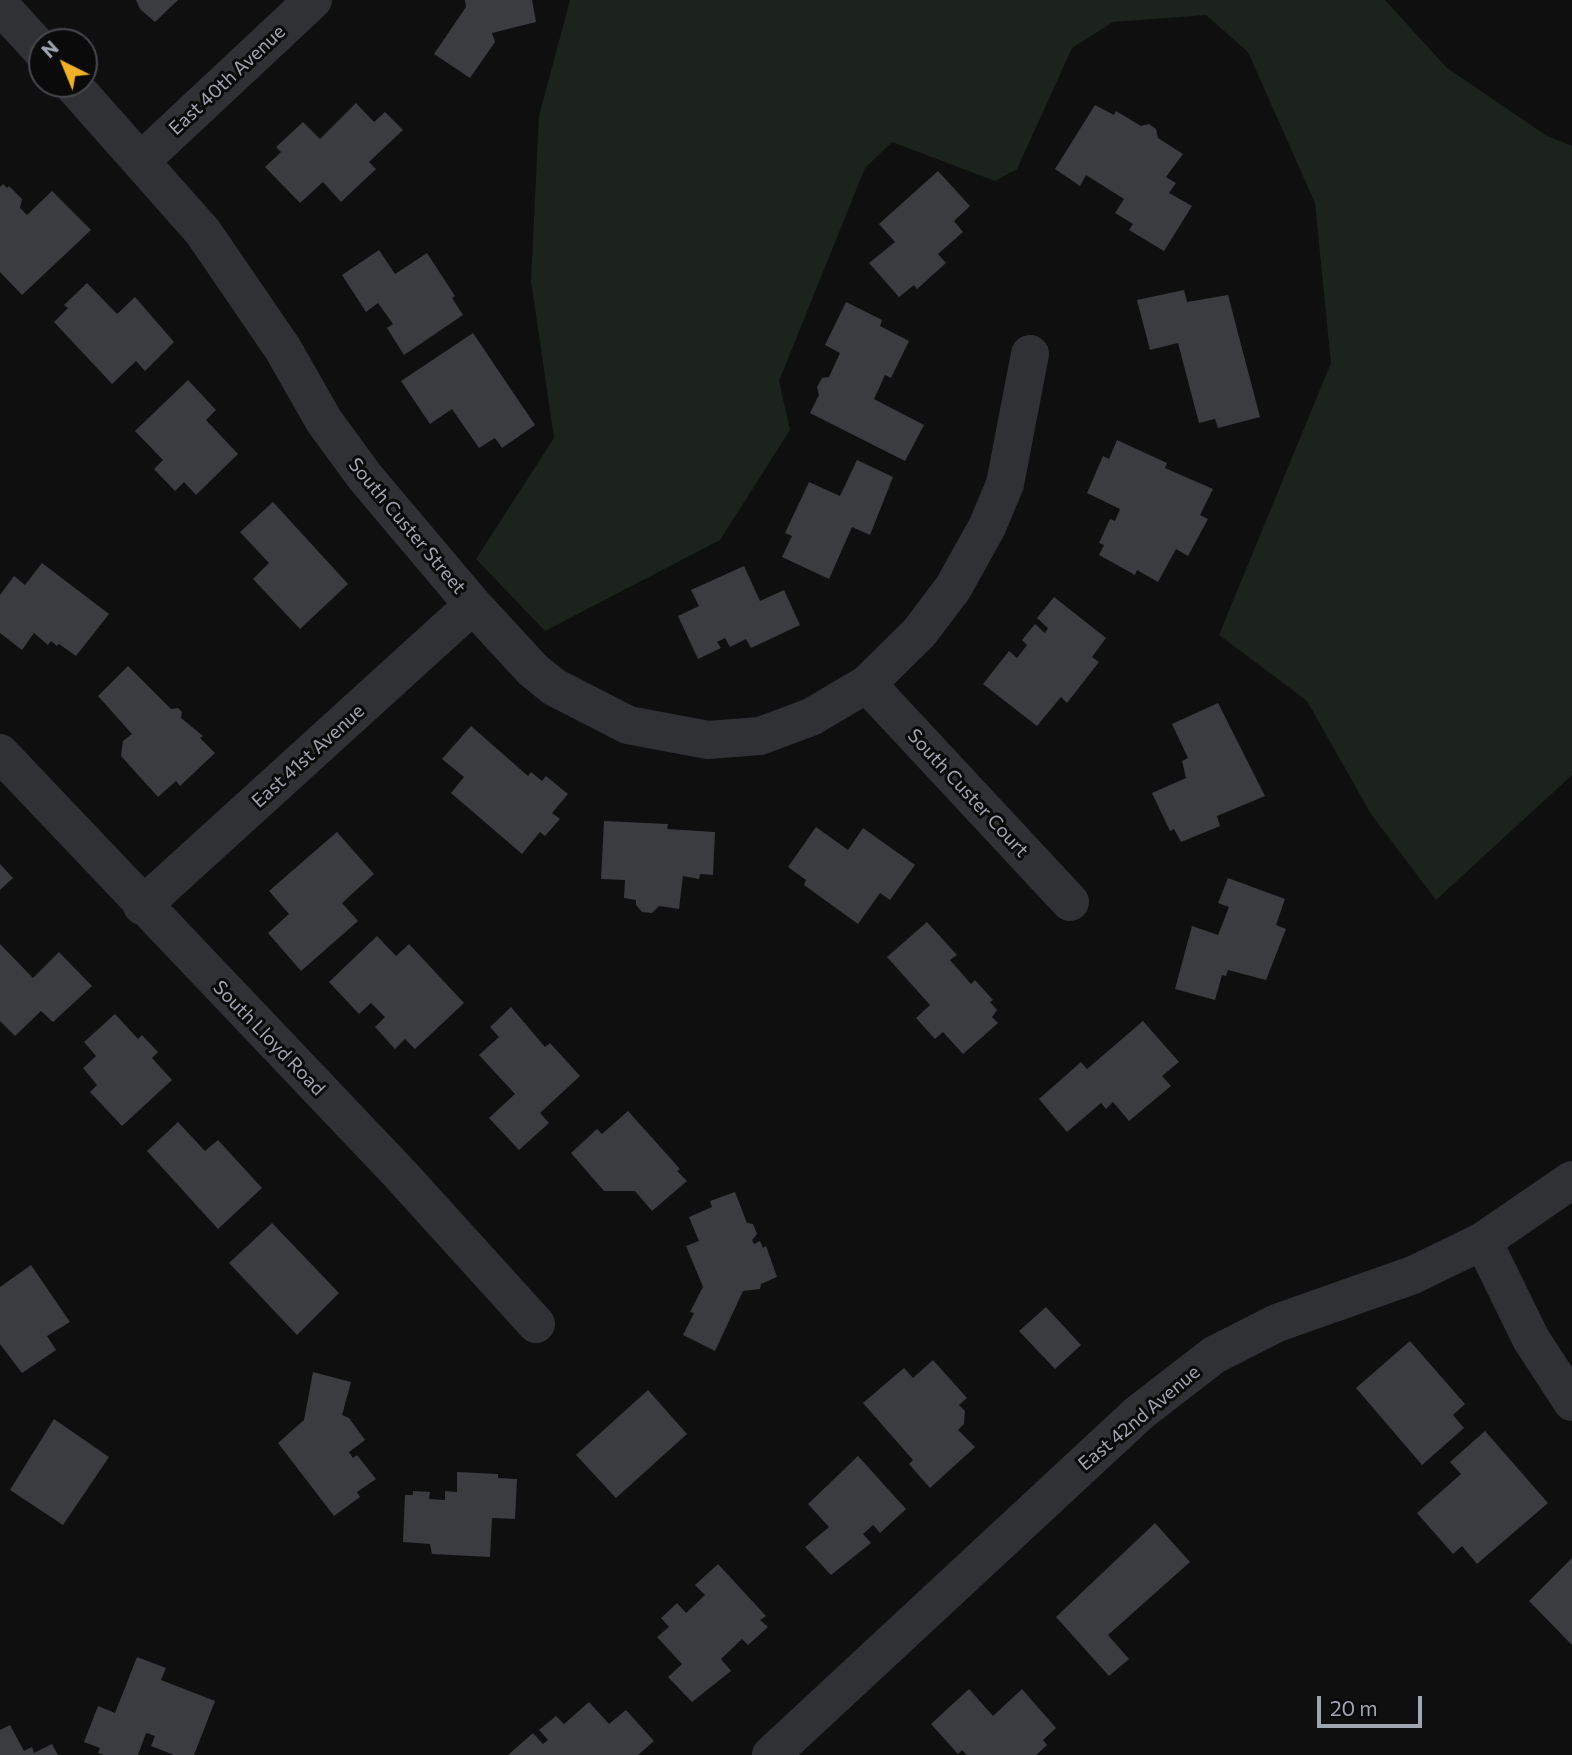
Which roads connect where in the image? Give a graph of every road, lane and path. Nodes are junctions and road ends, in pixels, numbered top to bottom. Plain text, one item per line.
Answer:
1 (313, 0) edge
2 (0, 5) edge
3 (28, 36) edge
4 (85, 98) edge
5 (142, 160) junction
6 (1030, 354) dead end
7 (473, 606) junction
8 (867, 684) junction
9 (0, 754) edge
10 (1070, 902) dead end
11 (142, 906) junction
12 (1572, 1180) edge
13 (1483, 1241) junction
14 (536, 1324) dead end
15 (1572, 1402) edge
16 (771, 1755) edge

1 - 5 street, East 40th Avenue
2 - 3 street
4 - 5 street, South Custer Street
5 - 7 street, South Custer Street
6 - 8 street, South Custer Street
7 - 8 street, South Custer Street
7 - 11 street, East 41st Avenue
8 - 10 street, South Custer Court
9 - 11 street, South Lloyd Road
11 - 14 street, South Lloyd Road
12 - 13 street, East 42nd Avenue
13 - 15 street
13 - 16 street, East 42nd Avenue

